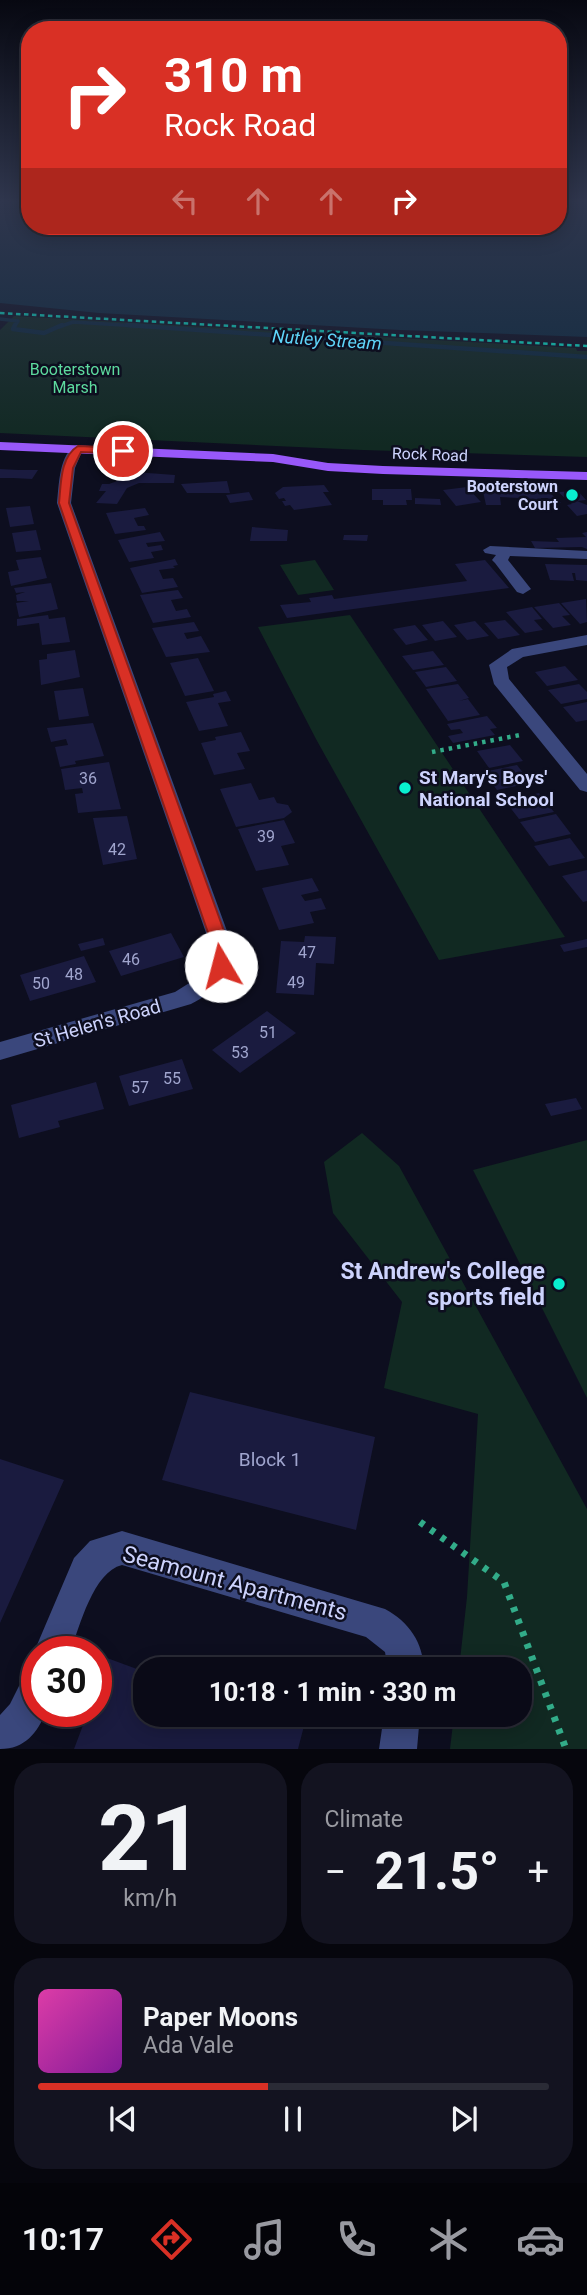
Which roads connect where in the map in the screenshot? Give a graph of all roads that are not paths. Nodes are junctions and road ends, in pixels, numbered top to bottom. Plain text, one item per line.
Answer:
1 (0, 446) edge
2 (78, 449) junction
3 (273, 458) junction
4 (587, 466) edge
5 (587, 476) edge
6 (587, 555) edge
7 (523, 589) dead end
8 (587, 640) edge
9 (587, 786) edge
10 (0, 1051) edge
11 (59, 1636) edge
12 (404, 1657) edge
13 (21, 1720) edge
14 (401, 1727) edge
15 (0, 1735) edge
16 (398, 1749) edge

1 - 2 main road, Rock Road
2 - 3 main road, Rock Road
2 - 10 street, St Helen's Road
3 - 4 main road, Rock Road
3 - 5 main road, Rock Road
6 - 7 street
8 - 9 street
11 - 12 street, Seamount Apartments
13 - 15 street
14 - 16 street

